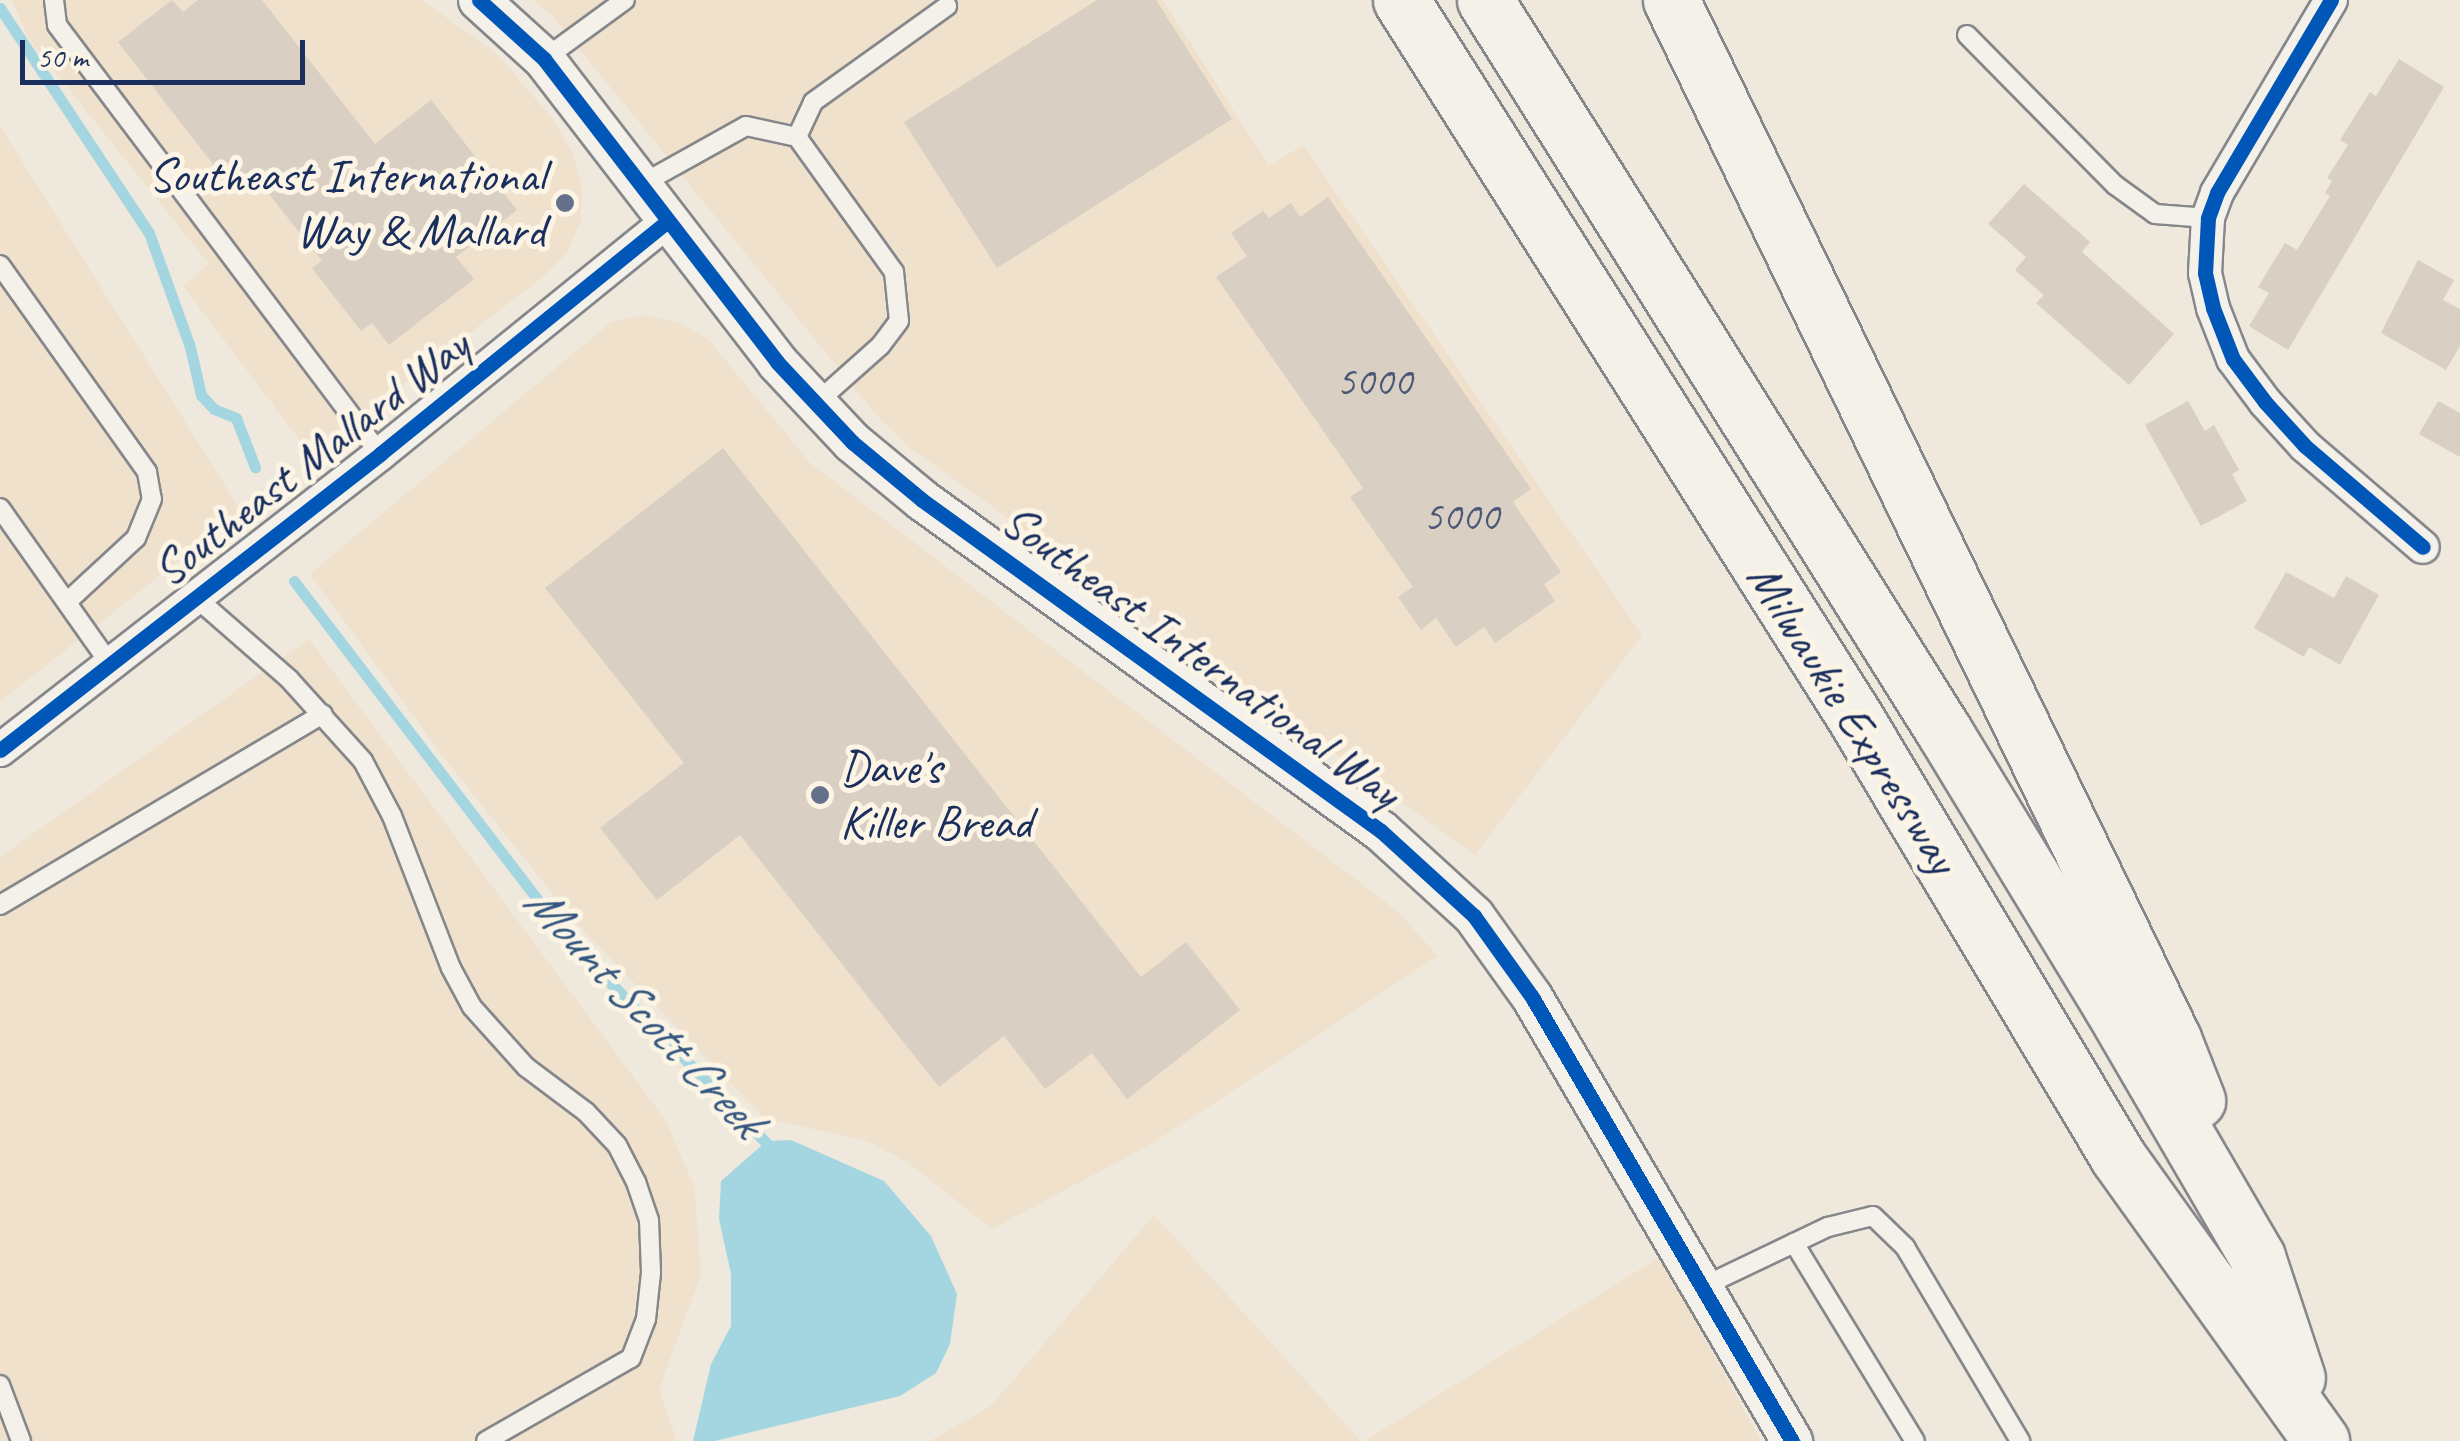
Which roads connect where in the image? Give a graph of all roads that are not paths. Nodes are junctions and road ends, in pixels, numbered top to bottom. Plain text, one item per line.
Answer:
1 (54, 0) edge
2 (478, 0) edge
3 (625, 0) edge
4 (1401, 0) edge
5 (1486, 0) edge
6 (1671, 0) edge
7 (2331, 0) edge
8 (948, 6) dead end
9 (1968, 35) dead end
10 (544, 58) junction
11 (796, 136) junction
12 (640, 185) junction
13 (2208, 218) junction
14 (667, 222) junction
15 (0, 265) edge
16 (815, 404) junction
17 (380, 454) junction
18 (0, 508) edge
19 (2423, 547) dead end
20 (194, 598) junction
21 (66, 602) junction
22 (110, 664) junction
23 (323, 714) junction
24 (0, 750) edge
25 (0, 905) edge
26 (1794, 1243) junction
27 (2256, 1257) junction
28 (1702, 1287) junction
29 (0, 1385) edge
30 (2318, 1435) edge
31 (21, 1441) edge
32 (486, 1441) edge
33 (1792, 1441) edge
34 (1915, 1441) edge
35 (2020, 1441) edge

1 - 17 lane
2 - 10 street, Southeast International Way
3 - 10 lane
4 - 30 highway, Milwaukie Expressway
5 - 27 highway, Milwaukie Expressway
6 - 27 highway
7 - 13 street
8 - 11 lane
9 - 13 lane
10 - 12 street, Southeast International Way
11 - 12 lane
11 - 16 lane
12 - 14 street, Southeast International Way
13 - 19 street
14 - 16 street, Southeast International Way
14 - 17 street, Southeast Mallard Way
15 - 21 lane
16 - 28 street, Southeast International Way
17 - 20 street, Southeast Mallard Way
18 - 21 lane
20 - 22 street, Southeast Mallard Way
20 - 23 lane
21 - 22 lane
22 - 24 street, Southeast Mallard Way
23 - 25 lane
23 - 32 lane
26 - 28 lane
26 - 34 lane
26 - 35 lane
27 - 30 highway, Milwaukie Expressway
28 - 33 street, Southeast International Way
29 - 31 lane

